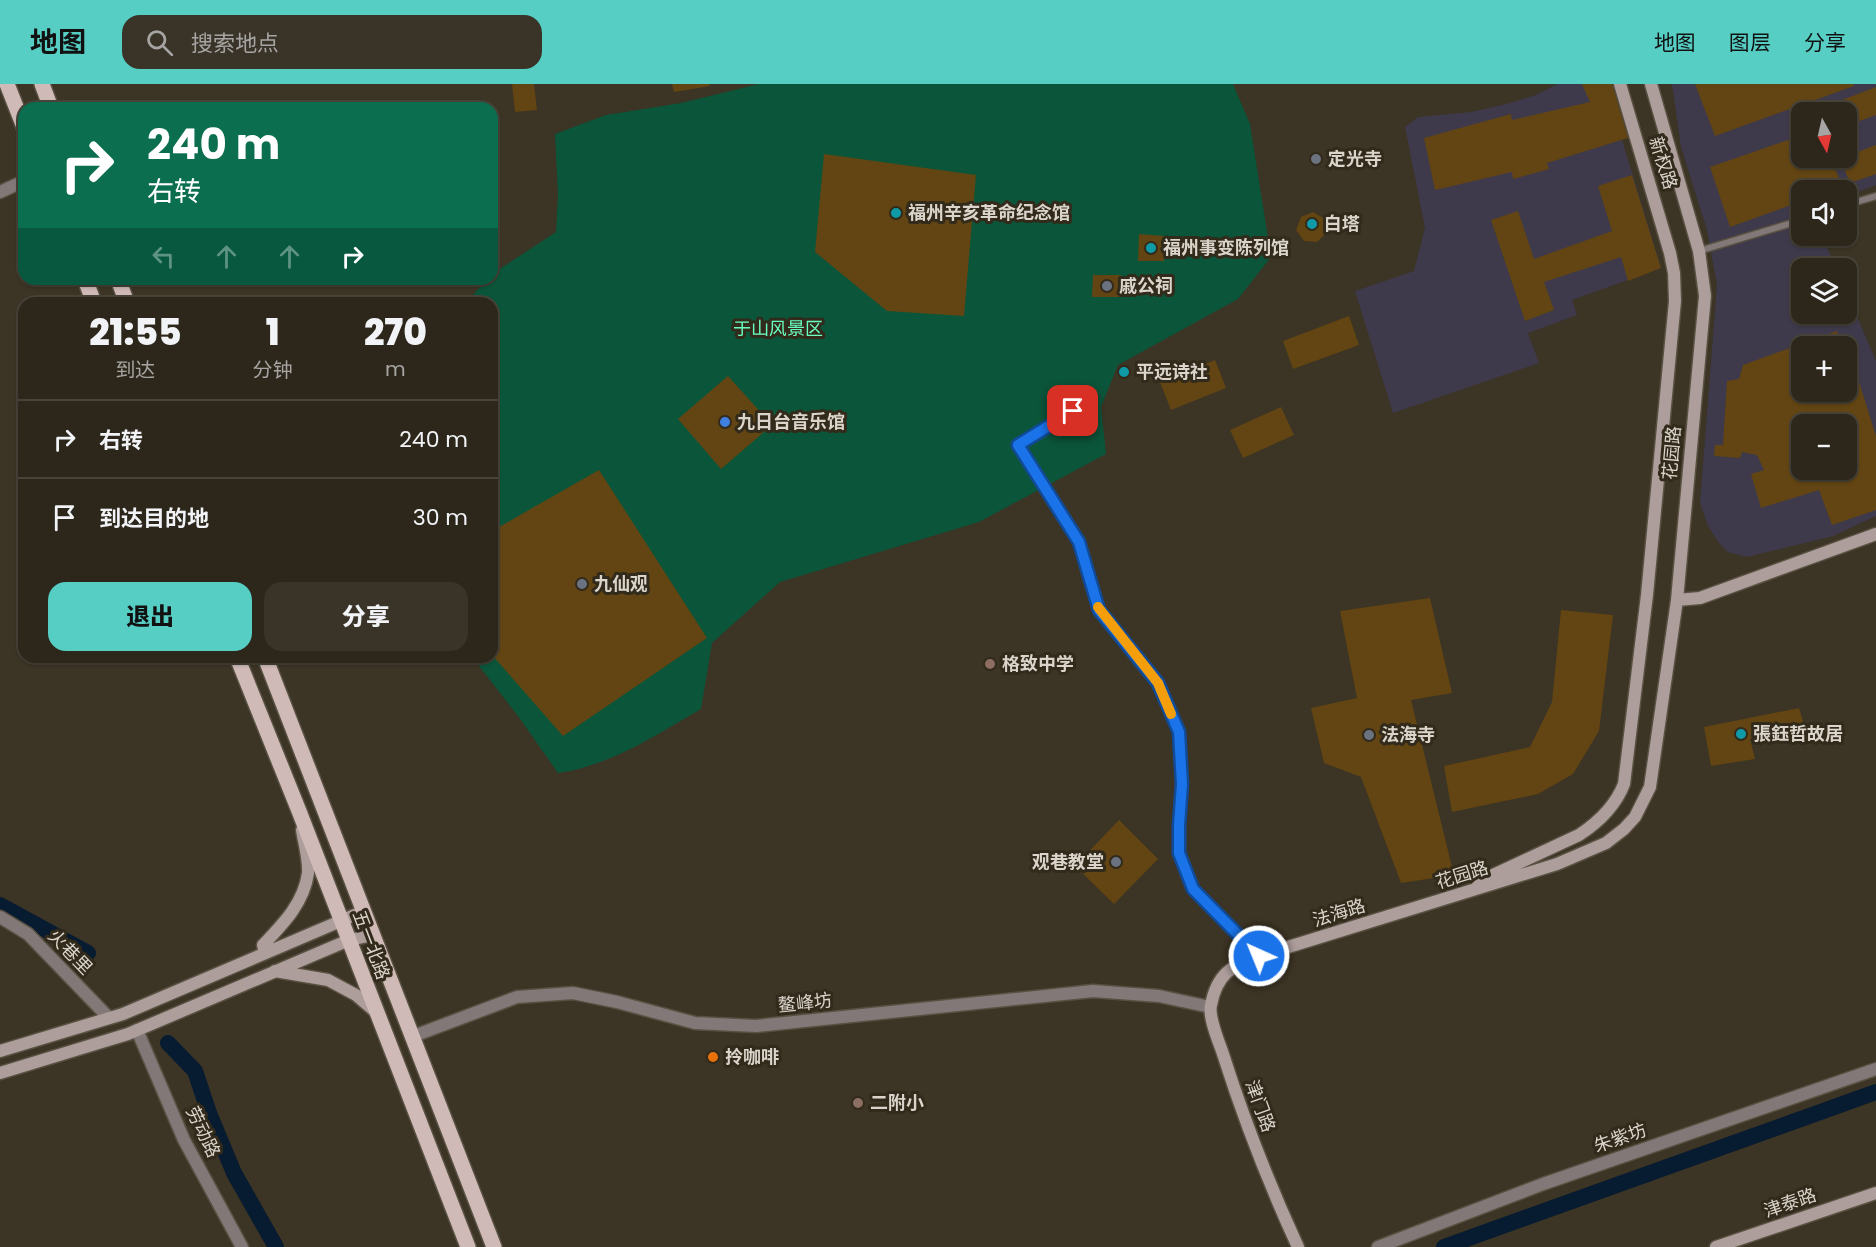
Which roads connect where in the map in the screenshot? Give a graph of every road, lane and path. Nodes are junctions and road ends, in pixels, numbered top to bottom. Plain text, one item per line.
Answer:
1 (8, 84) edge
2 (42, 84) edge
3 (1620, 84) edge
4 (1651, 84) edge
5 (49, 102) edge
6 (18, 111) edge
7 (18, 184) edge
8 (0, 192) edge
9 (1876, 196) edge
10 (1857, 202) edge
11 (1791, 223) edge
12 (1700, 251) junction
13 (1670, 253) joint
14 (1073, 411) dead end
15 (1876, 534) edge
16 (1677, 600) junction
17 (239, 663) edge
18 (267, 663) edge
19 (299, 812) junction
20 (1433, 903) junction
21 (364, 911) junction
22 (0, 917) edge
23 (341, 921) junction
24 (373, 934) junction
25 (349, 940) junction
26 (265, 953) junction
27 (1259, 956) junction
28 (274, 971) junction
29 (1210, 1007) junction
30 (377, 1013) junction
31 (109, 1018) junction
32 (137, 1030) junction
33 (411, 1037) junction
34 (0, 1051) edge
35 (1876, 1069) edge
36 (0, 1073) edge
37 (1876, 1193) edge
38 (242, 1247) edge
39 (468, 1247) edge
40 (494, 1247) edge
41 (1298, 1247) edge
42 (1378, 1247) edge
43 (1716, 1247) edge

1 - 6 main road
2 - 5 main road
3 - 13 street, 新权路
4 - 12 street, 新权路
7 - 8 street
9 - 10 lane
11 - 12 lane
12 - 16 street, 花园路
13 - 20 street, 花园路
14 - 27 lane
15 - 16 street
16 - 20 street, 花园路
17 - 19 main road, 五一北路
18 - 21 main road, 五一北路
19 - 23 main road, 五一北路
19 - 26 street
20 - 27 street, 法海路
21 - 23 street
21 - 24 main road, 五一北路
22 - 31 street, 火巷里
23 - 25 main road, 五一北路
23 - 26 street
24 - 25 street
24 - 33 main road, 五一北路
25 - 28 street
25 - 30 main road, 五一北路
26 - 31 street
27 - 29 street, 法海路
28 - 30 street
28 - 32 street
29 - 33 street, 鳌峰坊
29 - 41 street, 津门路
30 - 39 main road, 五一北路
31 - 34 street
32 - 36 street
32 - 38 street, 劳动路
33 - 40 main road, 五一北路
35 - 42 street, 朱紫坊
37 - 43 street, 津泰路

